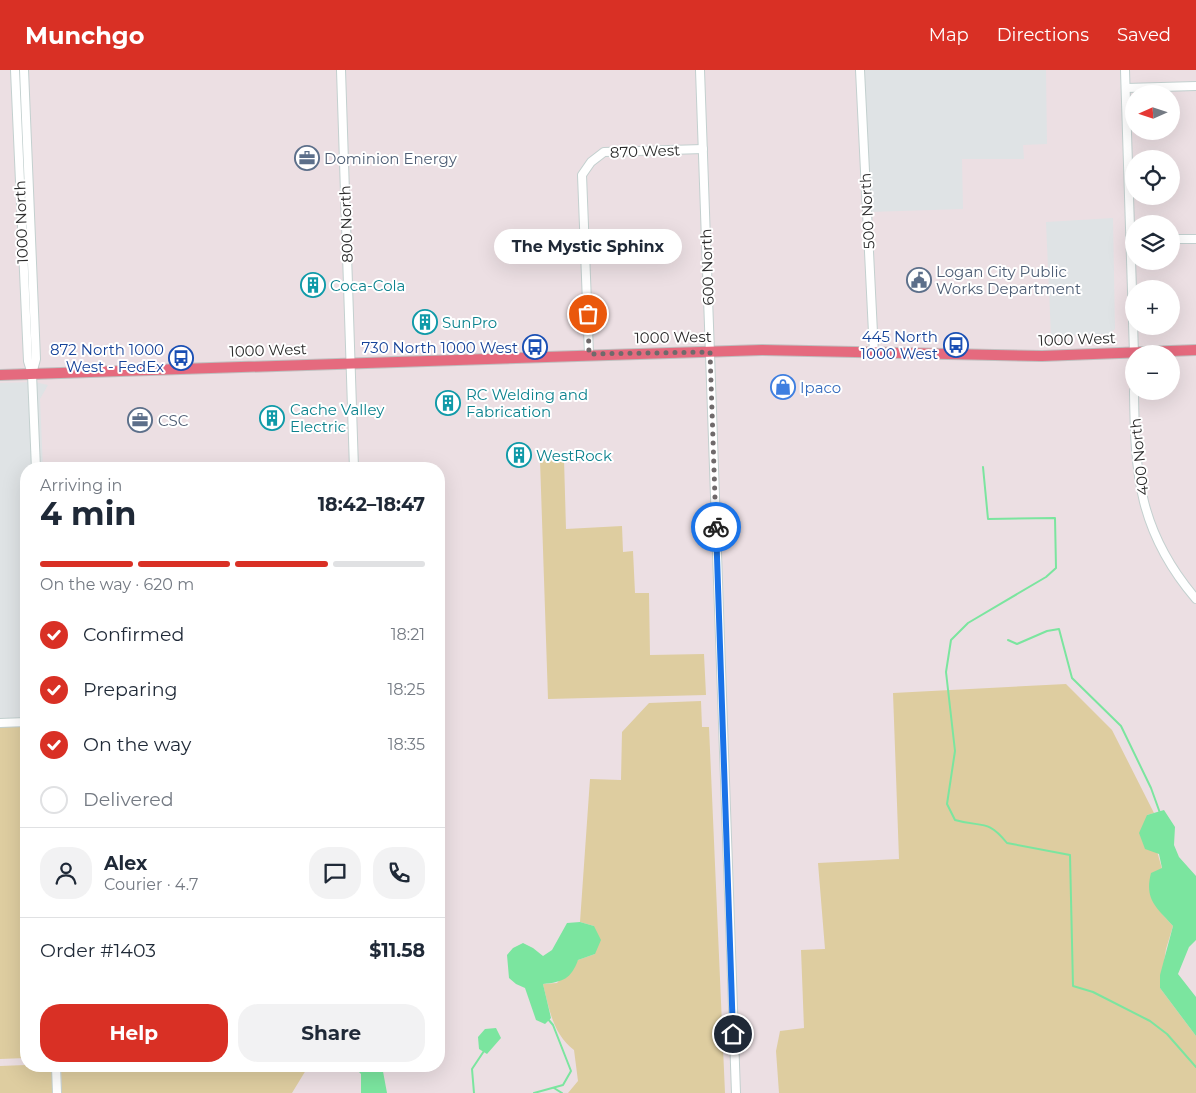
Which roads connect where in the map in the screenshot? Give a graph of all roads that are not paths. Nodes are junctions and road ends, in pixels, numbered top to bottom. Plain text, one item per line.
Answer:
1 (15, 70) edge
2 (24, 70) edge
3 (341, 70) edge
4 (700, 70) edge
5 (860, 70) edge
6 (1125, 70) edge
7 (1126, 85) edge
8 (1180, 86) edge
9 (1196, 86) edge
10 (1128, 140) edge
11 (703, 149) junction
12 (1131, 215) edge
13 (1180, 239) edge
14 (1196, 239) edge
15 (1133, 270) edge
16 (1134, 345) edge
17 (1196, 350) edge
18 (1180, 351) edge
19 (710, 352) junction
20 (874, 352) junction
21 (1125, 353) edge
22 (589, 354) junction
23 (351, 362) junction
24 (32, 374) junction
25 (0, 375) edge
26 (1134, 400) edge
27 (36, 462) edge
28 (354, 462) edge
29 (1196, 599) edge
30 (20, 722) edge
31 (0, 723) edge
32 (56, 1072) edge
33 (57, 1093) edge
34 (736, 1093) edge

1 - 24 street, 1000 North
2 - 24 street, 1000 North
3 - 23 street, 800 North
4 - 11 street, 600 North
5 - 20 street, 500 North
6 - 7 street
8 - 9 street
10 - 12 street
11 - 19 street, 600 North
11 - 22 street, 870 West
13 - 14 street
15 - 16 street
17 - 18 main road, 1000 West
19 - 20 main road, 1000 West
19 - 22 main road, 1000 West
19 - 34 street, 600 North
20 - 21 main road, 1000 West
22 - 23 main road, 1000 West
23 - 24 main road, 1000 West
23 - 28 street, 800 North
24 - 25 main road, 1000 West
24 - 27 street, 1000 North
26 - 29 street, 400 North
30 - 31 street
32 - 33 street

